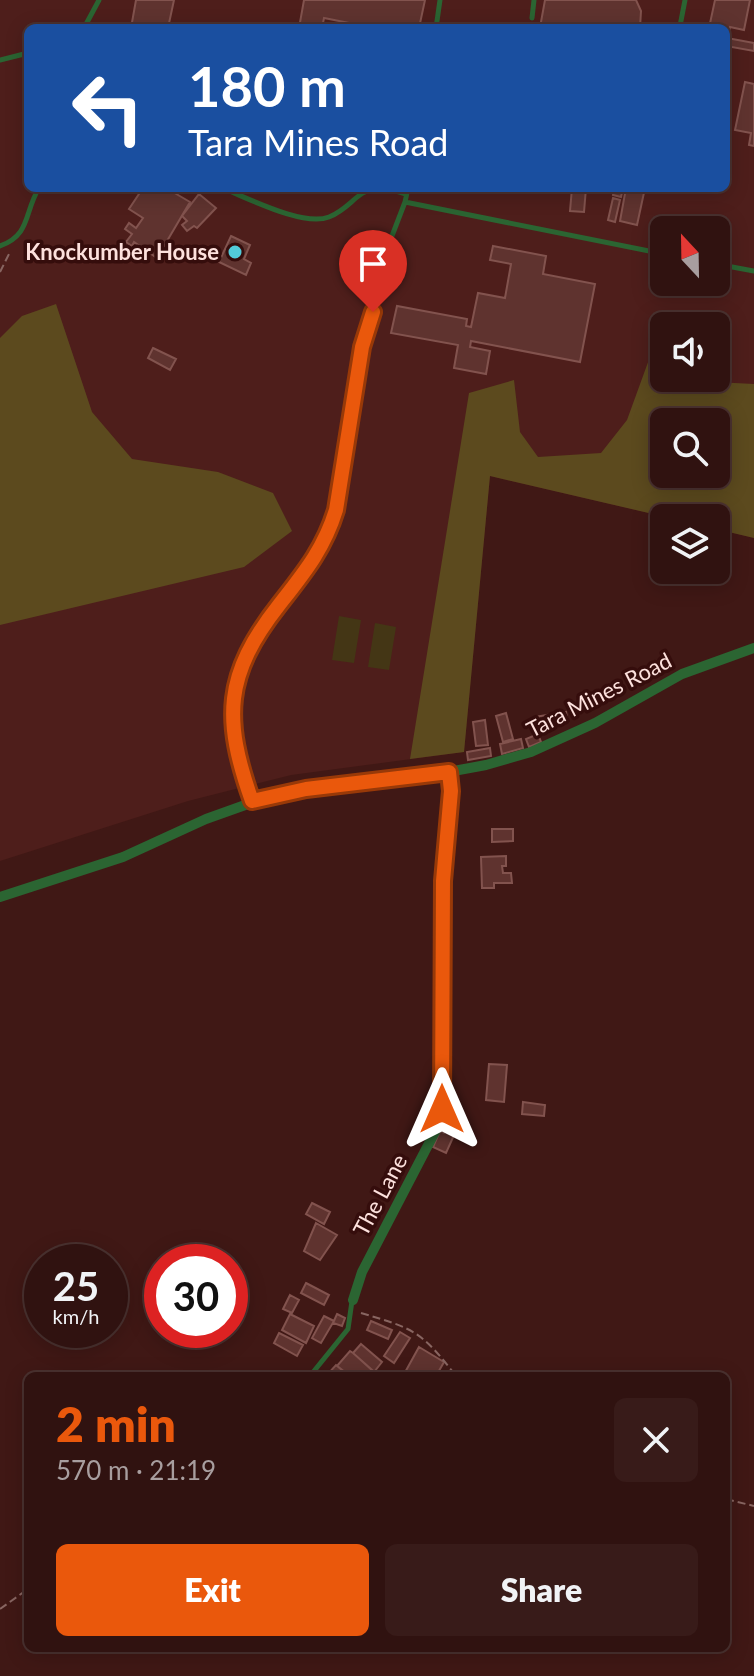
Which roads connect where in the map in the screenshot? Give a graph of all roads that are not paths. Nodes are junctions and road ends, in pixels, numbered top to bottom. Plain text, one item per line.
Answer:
1 (99, 0) edge
2 (440, 0) edge
3 (534, 0) edge
4 (685, 0) edge
5 (532, 18) dead end
6 (86, 24) edge
7 (437, 24) edge
8 (680, 24) edge
9 (24, 54) edge
10 (0, 60) edge
11 (37, 192) edge
12 (233, 192) edge
13 (362, 192) edge
14 (407, 192) edge
15 (405, 202) junction
16 (0, 246) edge
17 (650, 251) edge
18 (730, 267) edge
19 (754, 271) edge
20 (754, 648) edge
21 (449, 772) junction
22 (252, 801) junction
23 (0, 897) edge
24 (353, 1300) joint
25 (313, 1372) edge

1 - 6 lane
2 - 7 lane
3 - 5 lane
4 - 8 lane
9 - 10 lane
11 - 16 lane
12 - 13 lane
14 - 15 lane
15 - 17 lane
15 - 22 lane
18 - 19 lane
20 - 21 street, Tara Mines Road
21 - 22 street, Tara Mines Road
21 - 24 street, The Lane
22 - 23 street, Tara Mines Road
24 - 25 lane

